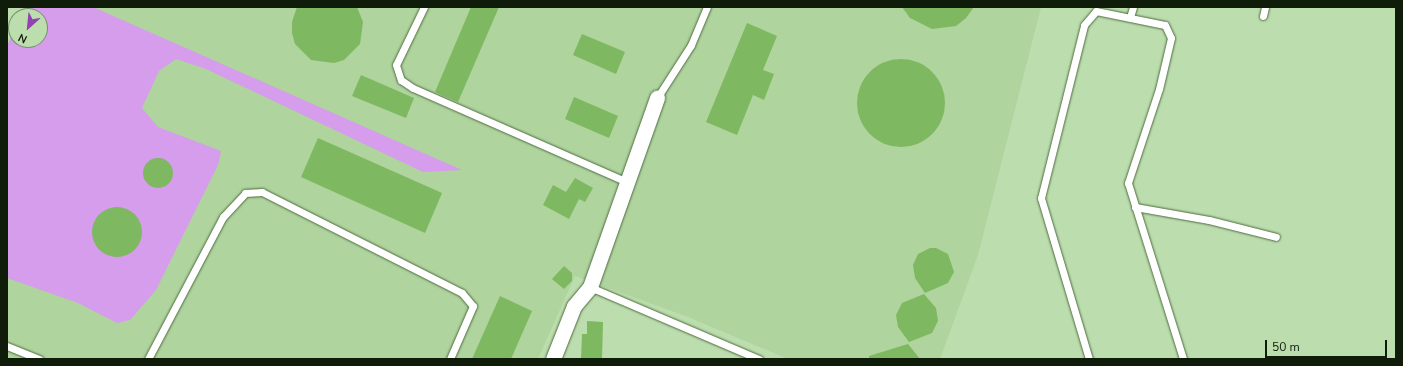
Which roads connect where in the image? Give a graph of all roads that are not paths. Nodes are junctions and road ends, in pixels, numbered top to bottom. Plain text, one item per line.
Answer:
1 (424, 7) edge
2 (707, 7) edge
3 (1133, 7) edge
4 (1265, 7) edge
5 (1263, 16) dead end
6 (1130, 17) junction
7 (657, 98) joint
8 (627, 182) junction
9 (1135, 207) junction
10 (1276, 237) dead end
11 (590, 287) junction
12 (7, 346) edge
13 (39, 359) edge
14 (148, 359) edge
15 (450, 359) edge
16 (553, 359) edge
17 (759, 359) edge
18 (1090, 359) edge
19 (1183, 359) edge

1 - 8 lane
2 - 7 lane
3 - 6 lane
4 - 5 lane
6 - 9 lane
6 - 18 lane
7 - 8 street
8 - 11 street
9 - 10 lane
9 - 19 lane
11 - 16 street
11 - 17 lane
12 - 13 lane
14 - 15 lane

